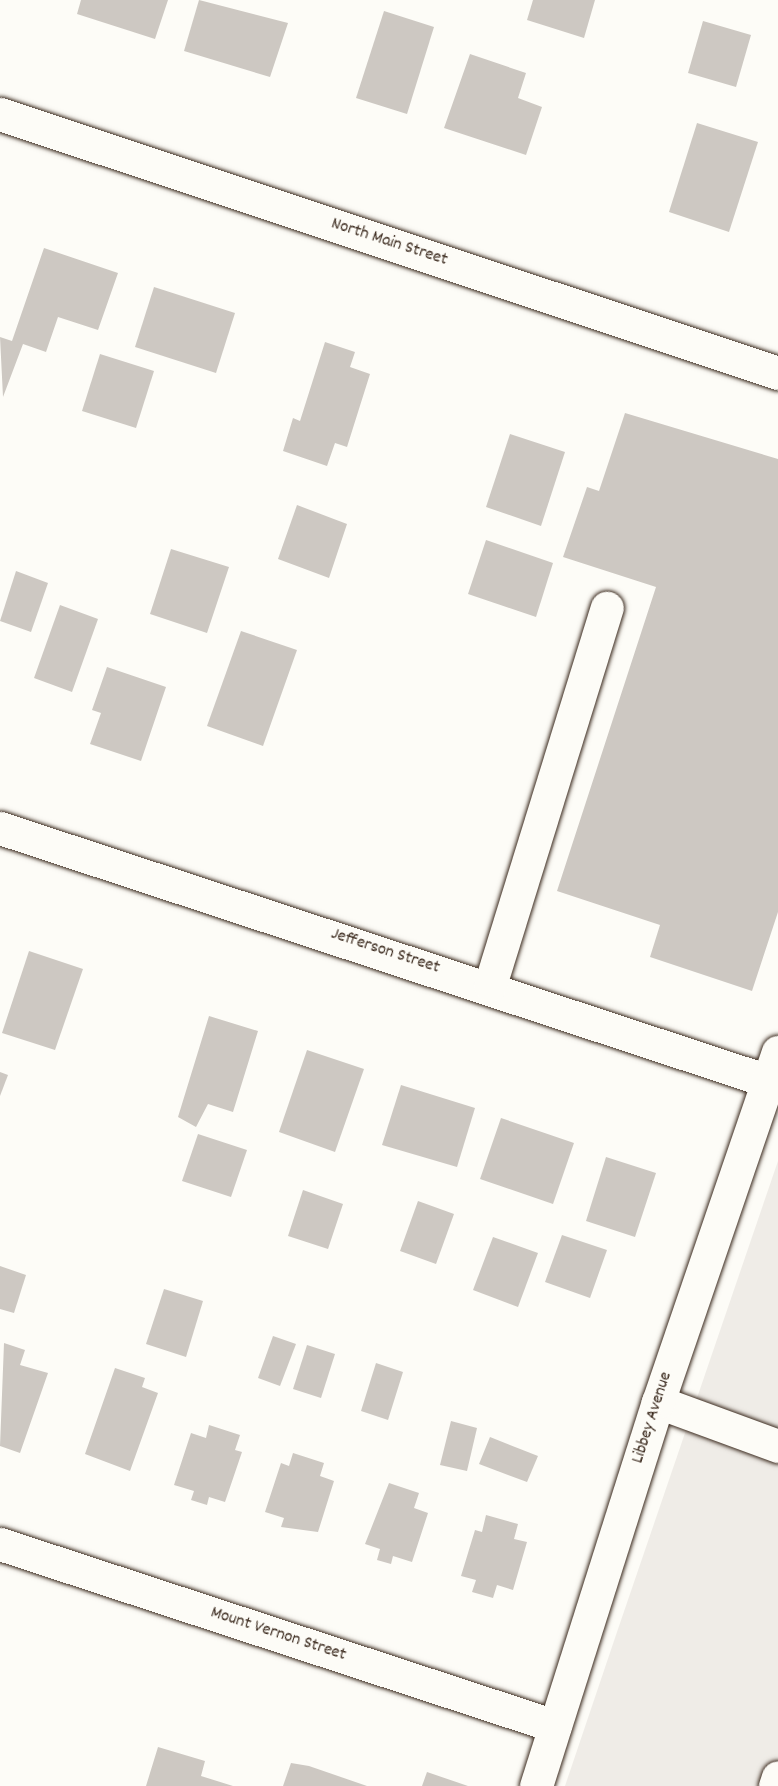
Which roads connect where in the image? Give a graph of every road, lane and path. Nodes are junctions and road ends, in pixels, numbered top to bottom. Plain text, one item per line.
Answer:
1 (0, 114) edge
2 (778, 373) edge
3 (607, 608) dead end
4 (0, 828) edge
5 (490, 985) junction
6 (773, 1067) edge
7 (658, 1402) junction
8 (778, 1446) edge
9 (0, 1544) edge
10 (555, 1726) junction
11 (778, 1777) edge
12 (536, 1786) edge
13 (775, 1786) edge

1 - 2 street, North Main Street
3 - 5 street
4 - 5 street, Jefferson Street
5 - 6 street, Jefferson Street
6 - 7 street, Libbey Avenue
7 - 8 street
7 - 10 street, Libbey Avenue
9 - 10 street, Mount Vernon Street
10 - 12 street, Libbey Avenue
11 - 13 street

